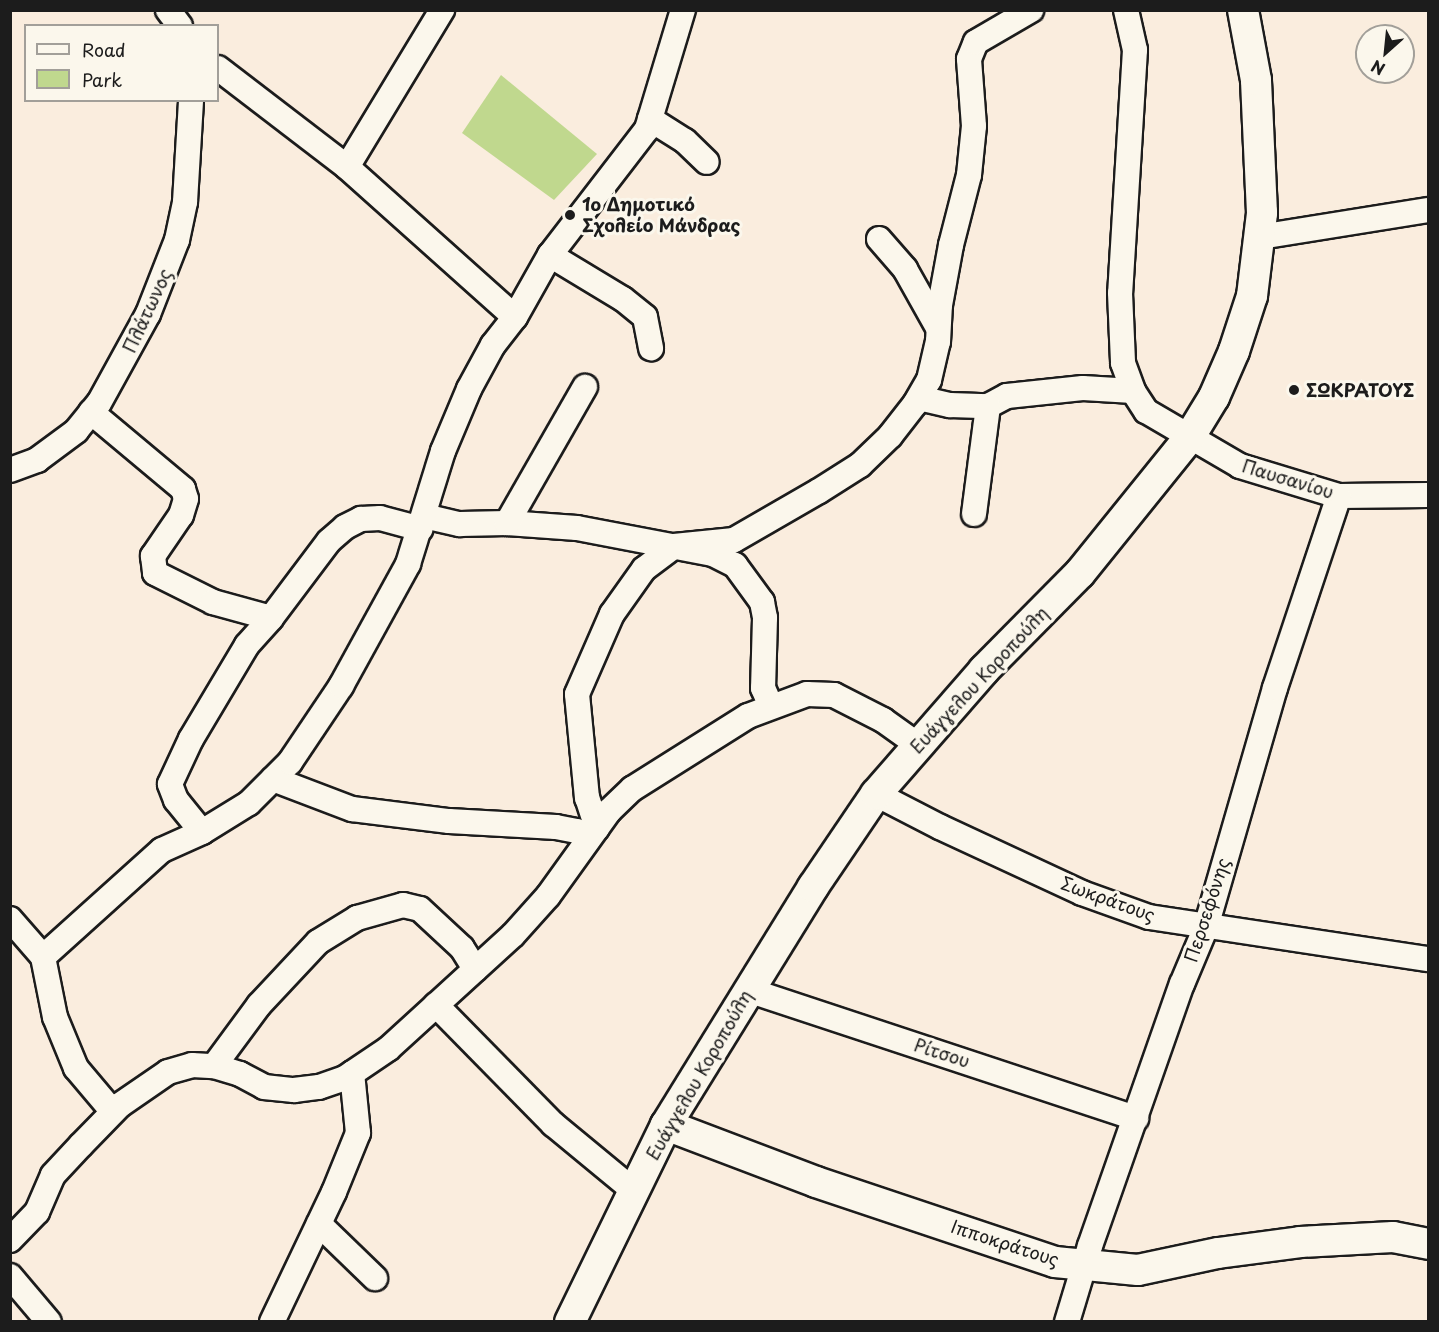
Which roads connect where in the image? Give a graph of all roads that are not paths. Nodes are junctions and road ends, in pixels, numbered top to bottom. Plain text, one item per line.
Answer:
1 (168, 10) edge
2 (189, 10) edge
3 (442, 10) edge
4 (683, 10) edge
5 (1030, 10) edge
6 (1126, 10) edge
7 (1243, 10) edge
8 (180, 24) edge
9 (183, 24) edge
10 (219, 69) edge
11 (191, 102) edge
12 (650, 118) junction
13 (707, 162) dead end
14 (347, 167) junction
15 (1428, 210) edge
16 (1260, 237) junction
17 (879, 239) dead end
18 (550, 255) junction
19 (515, 317) junction
20 (938, 328) junction
21 (651, 348) dead end
22 (585, 387) dead end
23 (1133, 391) junction
24 (919, 398) junction
25 (988, 406) junction
26 (91, 412) junction
27 (1189, 438) junction
28 (10, 470) edge
29 (1428, 495) edge
30 (1339, 496) junction
31 (974, 514) dead end
32 (423, 522) junction
33 (507, 523) junction
34 (674, 546) junction
35 (272, 618) junction
36 (771, 706) junction
37 (918, 745) junction
38 (273, 779) junction
39 (876, 794) junction
40 (202, 832) junction
41 (592, 834) junction
42 (10, 919) edge
43 (1206, 927) junction
44 (42, 957) junction
45 (1428, 959) edge
46 (475, 969) junction
47 (748, 990) junction
48 (436, 1005) junction
49 (214, 1066) junction
50 (352, 1073) junction
51 (113, 1112) junction
52 (1136, 1118) junction
53 (666, 1125) junction
54 (633, 1190) junction
55 (319, 1224) junction
56 (10, 1240) edge
57 (1428, 1244) edge
58 (1083, 1265) junction
59 (10, 1276) edge
60 (375, 1278) dead end
61 (49, 1322) edge
62 (272, 1322) edge
63 (570, 1322) edge
64 (1067, 1322) edge

1 - 8 street
2 - 9 street
3 - 14 street
4 - 12 street
5 - 20 street
6 - 23 street, Παυσανίου
7 - 16 street, Ευάγγελου Κοροπούλη
10 - 14 street
11 - 26 street, Πλάτωνος
12 - 13 street
12 - 18 street
14 - 19 street
15 - 16 street
16 - 27 street, Ευάγγελου Κοροπούλη
17 - 20 street
18 - 19 street
18 - 21 street
19 - 32 street
20 - 24 street
22 - 33 street
23 - 25 street
23 - 27 street, Παυσανίου
24 - 25 street
24 - 34 street
25 - 31 street
26 - 28 street, Πλάτωνος
26 - 35 street
27 - 30 street, Παυσανίου
27 - 37 street, Ευάγγελου Κοροπούλη
29 - 30 street, Παυσανίου
30 - 43 street, Περσεφόνης
32 - 33 street
32 - 35 street
32 - 38 street
33 - 34 street
34 - 36 street
34 - 41 street
35 - 40 street
36 - 37 street
36 - 41 street
37 - 39 street, Ευάγγελου Κοροπούλη
38 - 40 street
38 - 41 street
39 - 43 street, Σωκράτους
39 - 47 street, Ευάγγελου Κοροπούλη
40 - 44 street
41 - 46 street
42 - 44 street
43 - 45 street, Σωκράτους
43 - 52 street, Περσεφόνης
44 - 51 street
46 - 48 street
46 - 49 street
47 - 52 street, Ρίτσου
47 - 53 street, Ευάγγελου Κοροπούλη
48 - 50 street
48 - 54 street
49 - 50 street
49 - 51 street
50 - 55 street
51 - 56 street
52 - 58 street, Περσεφόνης
53 - 54 street, Ευάγγελου Κοροπούλη
53 - 58 street, Ιπποκράτους
54 - 63 street, Ευάγγελου Κοροπούλη
55 - 60 street
55 - 62 street
57 - 58 street, Ιπποκράτους
58 - 64 street, Περσεφόνης
59 - 61 street

